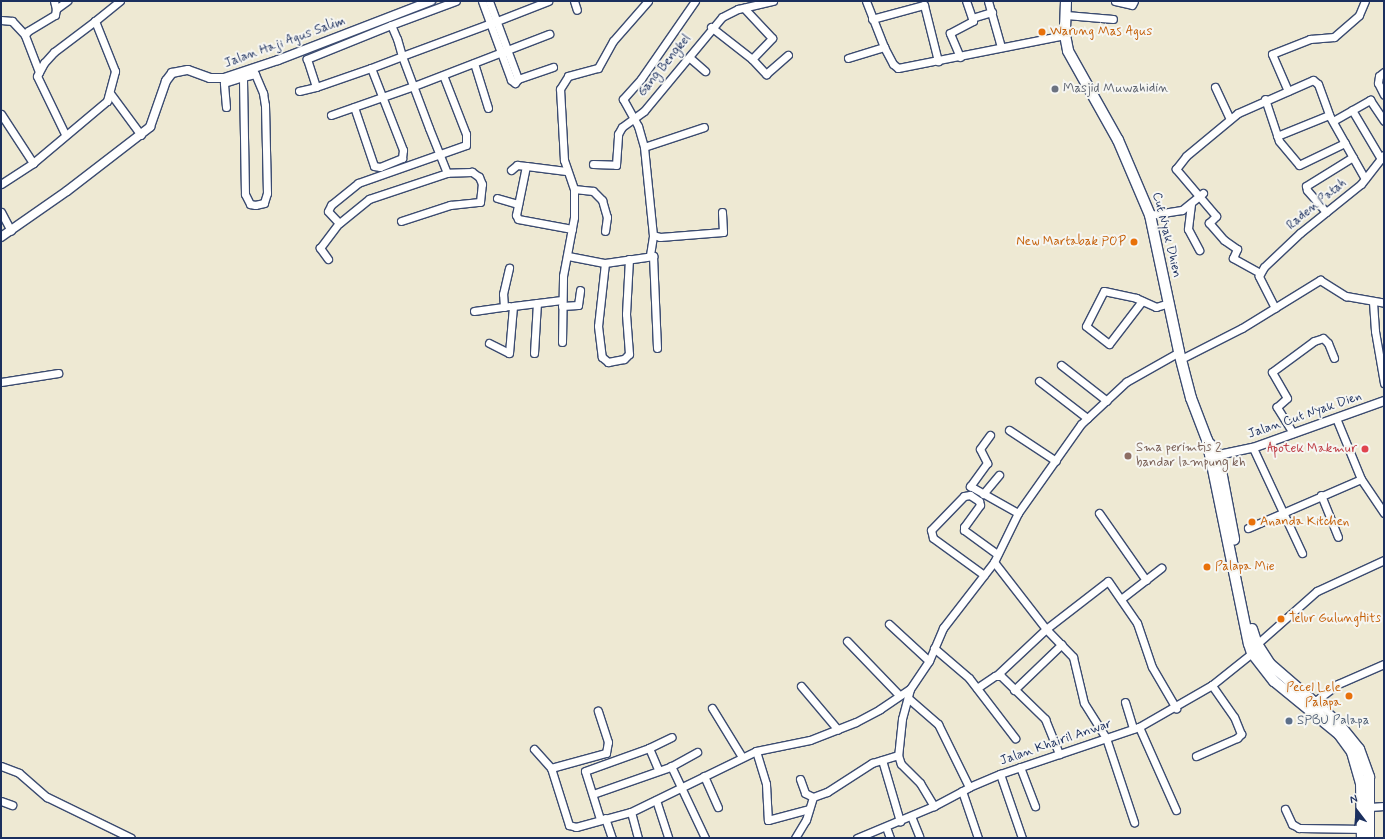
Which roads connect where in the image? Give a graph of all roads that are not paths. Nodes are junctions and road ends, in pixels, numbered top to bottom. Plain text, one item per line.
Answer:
1 (54, 1) edge
2 (67, 1) edge
3 (120, 1) edge
4 (431, 1) edge
5 (456, 1) edge
6 (482, 1) edge
7 (489, 1) edge
8 (548, 1) edge
9 (574, 1) edge
10 (648, 1) edge
11 (695, 1) edge
12 (770, 1) edge
13 (866, 1) edge
14 (966, 1) edge
15 (988, 1) edge
16 (1066, 1) edge
17 (1115, 1) edge
18 (1134, 1) edge
19 (1365, 1) edge
20 (744, 8) junction
21 (56, 9) junction
22 (577, 10) dead end
23 (992, 12) junction
24 (1066, 15) junction
25 (972, 18) junction
26 (872, 19) junction
27 (1113, 19) dead end
28 (1, 20) edge
29 (95, 21) junction
30 (494, 22) junction
31 (391, 25) junction
32 (712, 27) junction
33 (549, 34) dead end
34 (1065, 35) junction
35 (25, 36) junction
36 (1001, 46) junction
37 (884, 47) junction
38 (504, 51) junction
39 (788, 55) dead end
40 (402, 56) junction
41 (960, 57) junction
42 (690, 58) junction
43 (848, 58) dead end
44 (752, 59) junction
45 (938, 61) junction
46 (474, 63) junction
47 (553, 67) dead end
48 (371, 68) junction
49 (705, 71) dead end
50 (38, 72) junction
51 (254, 72) junction
52 (1384, 72) edge
53 (443, 75) junction
54 (243, 77) junction
55 (414, 86) junction
56 (316, 87) junction
57 (1215, 87) dead end
58 (299, 90) dead end
59 (1288, 91) junction
60 (110, 93) junction
61 (1384, 95) edge
62 (383, 98) junction
63 (1265, 99) junction
64 (354, 107) junction
65 (226, 108) dead end
66 (488, 108) dead end
67 (1352, 110) junction
68 (1, 114) edge
69 (331, 115) dead end
70 (1331, 118) junction
71 (634, 119) junction
72 (1230, 119) junction
73 (1384, 122) edge
74 (704, 127) dead end
75 (65, 134) junction
76 (141, 135) junction
77 (1277, 136) junction
78 (1345, 143) junction
79 (644, 147) junction
80 (440, 155) junction
81 (1353, 157) junction
82 (1382, 157) edge
83 (33, 163) junction
84 (593, 164) dead end
85 (526, 166) junction
86 (511, 170) dead end
87 (566, 171) junction
88 (447, 173) junction
89 (1365, 179) junction
90 (1, 184) edge
91 (574, 189) junction
92 (1201, 194) junction
93 (497, 198) dead end
94 (518, 204) junction
95 (1191, 204) junction
96 (1, 212) edge
97 (722, 212) dead end
98 (1326, 212) junction
99 (1150, 215) junction
100 (401, 221) dead end
101 (339, 223) junction
102 (572, 229) junction
103 (11, 230) junction
104 (605, 231) dead end
105 (652, 235) junction
106 (1, 237) edge
107 (1199, 250) dead end
108 (650, 255) junction
109 (568, 256) junction
110 (328, 259) dead end
111 (629, 259) junction
112 (605, 263) junction
113 (509, 268) dead end
114 (1261, 272) junction
115 (580, 290) dead end
116 (1142, 301) junction
117 (1373, 302) junction
118 (537, 303) junction
119 (562, 303) junction
120 (1169, 303) junction
121 (1384, 304) edge
122 (513, 306) junction
123 (504, 307) junction
124 (1275, 308) junction
125 (474, 311) dead end
126 (562, 342) dead end
127 (489, 343) dead end
128 (657, 348) dead end
129 (534, 353) dead end
130 (1180, 356) junction
131 (1334, 358) dead end
132 (1061, 365) dead end
133 (58, 373) dead end
134 (1039, 381) dead end
135 (1, 382) edge
136 (1384, 383) edge
137 (1107, 401) junction
138 (1384, 401) edge
139 (1087, 418) junction
140 (1336, 418) junction
141 (1009, 430) dead end
142 (1293, 433) junction
143 (990, 435) dead end
144 (1253, 448) junction
145 (1214, 456) junction
146 (1056, 461) junction
147 (999, 475) dead end
148 (1361, 479) junction
149 (983, 494) junction
150 (1321, 495) junction
151 (1381, 502) edge
152 (1283, 512) junction
153 (1018, 513) junction
154 (1100, 513) dead end
155 (1384, 513) edge
156 (1248, 528) dead end
157 (1338, 537) dead end
158 (1302, 553) dead end
159 (998, 554) junction
160 (1384, 560) edge
161 (994, 562) junction
162 (1161, 568) dead end
163 (984, 575) junction
164 (1146, 580) junction
165 (1121, 599) junction
166 (890, 624) dead end
167 (1046, 629) junction
168 (847, 640) dead end
169 (1062, 644) junction
170 (934, 648) junction
171 (1254, 649) junction
172 (929, 661) junction
173 (1384, 664) edge
174 (1272, 673) junction
175 (997, 675) junction
176 (1212, 684) junction
177 (801, 686) dead end
178 (977, 688) junction
179 (910, 689) junction
180 (1014, 690) junction
181 (899, 695) junction
182 (908, 698) junction
183 (1125, 702) dead end
184 (1314, 702) junction
185 (712, 708) dead end
186 (1176, 708) junction
187 (598, 711) dead end
188 (1327, 718) junction
189 (1136, 728) junction
190 (838, 730) junction
191 (672, 737) dead end
192 (1015, 738) dead end
193 (1106, 738) junction
194 (649, 748) junction
195 (534, 749) dead end
196 (756, 751) junction
197 (697, 752) dead end
198 (1059, 754) junction
199 (898, 755) junction
200 (1196, 756) dead end
201 (742, 757) junction
202 (882, 760) junction
203 (1, 766) edge
204 (671, 766) junction
205 (1020, 767) junction
206 (551, 768) junction
207 (658, 770) junction
208 (1000, 774) junction
209 (1364, 774) junction
210 (704, 776) junction
211 (800, 779) dead end
212 (968, 787) junction
213 (681, 789) junction
214 (962, 791) junction
215 (592, 794) junction
216 (813, 797) junction
217 (656, 800) junction
218 (1, 801) edge
219 (12, 804) dead end
220 (934, 806) junction
221 (1035, 806) dead end
222 (1384, 806) edge
223 (718, 807) dead end
224 (1370, 807) junction
225 (809, 809) junction
226 (1285, 809) dead end
227 (1176, 810) dead end
228 (631, 812) junction
229 (911, 816) junction
230 (603, 818) junction
231 (900, 821) junction
232 (1134, 822) dead end
233 (886, 826) junction
234 (1366, 834) edge
235 (919, 836) dead end
236 (131, 838) edge
237 (612, 838) edge
238 (638, 838) edge
239 (668, 838) edge
240 (705, 838) edge
241 (795, 838) edge
242 (857, 838) edge
243 (890, 838) edge
244 (978, 838) edge
245 (1022, 838) edge

1 - 21 street
2 - 21 street
3 - 29 street
4 - 51 street, Jalan Haji Agus Salim
5 - 31 street
6 - 30 street
7 - 30 street
8 - 30 street
9 - 22 street
10 - 87 street
11 - 71 street
12 - 20 street, Gang Bengkel
13 - 26 street
14 - 25 street
15 - 23 street
16 - 24 main road, Cut Nyak Dhien
17 - 18 street
19 - 59 street
20 - 32 street, Gang Bengkel
20 - 44 street
21 - 35 street
23 - 25 street
23 - 36 street
24 - 27 street
24 - 34 main road, Cut Nyak Dhien
25 - 41 street
26 - 37 street
26 - 45 street
28 - 35 street
29 - 50 street
29 - 60 street
30 - 38 street
30 - 40 street
31 - 40 street
31 - 56 street
32 - 42 street, Gang Bengkel
32 - 44 street
33 - 38 street
34 - 36 street
34 - 99 main road, Cut Nyak Dhien
35 - 50 street
36 - 41 street
37 - 43 street
37 - 45 street
38 - 46 street
38 - 47 street
39 - 44 street
40 - 48 street
40 - 55 street
41 - 45 street
42 - 49 street
42 - 71 street, Gang Bengkel
46 - 53 street
46 - 66 street
48 - 56 street
48 - 62 street
50 - 75 street
51 - 54 street
51 - 54 street
51 - 76 street, Jalan Haji Agus Salim
52 - 61 street
53 - 55 street
53 - 80 street
54 - 65 street
55 - 62 street
55 - 80 street
56 - 58 street
57 - 72 street
59 - 63 street
59 - 70 street
60 - 75 street
60 - 76 street
62 - 64 street
62 - 64 street
63 - 72 street
63 - 77 street
64 - 69 street
67 - 70 street
67 - 73 street
67 - 82 street
68 - 83 street
70 - 77 street
70 - 78 street
71 - 79 street
71 - 84 street, Gang Bengkel
72 - 92 street
74 - 79 street
75 - 83 street
76 - 103 street, Jalan Haji Agus Salim
77 - 78 street
78 - 81 street
79 - 105 street
80 - 88 street
80 - 101 street
81 - 89 street
81 - 98 street
82 - 89 street, Raden Patah
83 - 90 street
85 - 86 street
85 - 87 street
85 - 94 street
87 - 91 street
88 - 100 street
88 - 101 street
89 - 98 street, Raden Patah
91 - 102 street
91 - 104 street
92 - 95 street
92 - 114 street
93 - 94 street
94 - 102 street
95 - 99 street
95 - 107 street
96 - 103 street
97 - 105 street
98 - 114 street, Raden Patah
99 - 120 main road, Cut Nyak Dhien
101 - 110 street
102 - 109 street
103 - 106 street, Jalan Haji Agus Salim
105 - 108 street
108 - 111 street
108 - 128 street
109 - 112 street
109 - 119 street
111 - 112 street
111 - 112 street
113 - 123 street
114 - 124 street
115 - 119 street
116 - 116 street
116 - 120 street
117 - 121 street
117 - 124 street
117 - 136 street
118 - 119 street
118 - 122 street
118 - 129 street
119 - 126 street
120 - 130 main road, Cut Nyak Dhien
122 - 123 street
122 - 127 street
123 - 125 street
124 - 130 street
130 - 137 street
130 - 145 main road, Cut Nyak Dhien
131 - 142 street
132 - 137 street
133 - 135 street
134 - 139 street
137 - 139 street
138 - 140 street, Jalan Cut Nyak Dien
139 - 146 street
140 - 142 street, Jalan Cut Nyak Dien
140 - 148 street
141 - 146 street
142 - 144 street, Jalan Cut Nyak Dien
143 - 149 street
144 - 145 street, Jalan Cut Nyak Dien
144 - 152 street
145 - 171 main road, Cut Nyak Dhien
146 - 153 street
147 - 149 street
148 - 150 street
148 - 151 street
149 - 153 street
150 - 152 street
150 - 157 street
151 - 155 street
152 - 156 street
152 - 158 street
153 - 159 street
154 - 164 street
159 - 161 street
159 - 163 street
160 - 171 street, Jalan Khairil Anwar
161 - 163 street
161 - 167 street
162 - 164 street
163 - 170 street
164 - 165 street
165 - 167 street
165 - 186 street
166 - 172 street
167 - 169 street
167 - 175 street
168 - 181 street
169 - 180 street
169 - 193 street
170 - 172 street
170 - 178 street
171 - 174 main road
171 - 176 street, Jalan Khairil Anwar
172 - 179 street
173 - 184 street
174 - 184 main road
174 - 188 main road
175 - 178 street
175 - 180 street
176 - 186 street, Jalan Khairil Anwar
176 - 200 street
177 - 190 street
178 - 192 street
179 - 181 street
179 - 182 street
180 - 198 street
181 - 190 street
182 - 199 street
182 - 212 street
183 - 189 street
184 - 188 main road
185 - 201 street
186 - 189 street, Jalan Khairil Anwar
187 - 206 street
188 - 209 main road
189 - 193 street, Jalan Khairil Anwar
189 - 227 street
190 - 196 street
191 - 194 street
193 - 198 street, Jalan Khairil Anwar
193 - 232 street
194 - 207 street
194 - 215 street
195 - 206 street
196 - 201 street
196 - 225 street
197 - 204 street
198 - 205 street, Jalan Khairil Anwar
199 - 202 street
199 - 220 street
201 - 210 street
202 - 216 street
202 - 231 street
203 - 236 street
204 - 207 street
204 - 213 street
205 - 208 street, Jalan Khairil Anwar
205 - 221 street
206 - 230 street
207 - 215 street
208 - 212 street, Jalan Khairil Anwar
208 - 245 street
209 - 224 main road
209 - 234 main road
210 - 213 street
210 - 223 street
211 - 216 street
212 - 214 street, Jalan Khairil Anwar
213 - 217 street
213 - 240 street
214 - 220 street, Jalan Khairil Anwar
214 - 244 street
215 - 230 street
216 - 225 street
217 - 228 street
217 - 239 street
218 - 219 street
220 - 229 street, Jalan Khairil Anwar
222 - 224 street
224 - 234 main road
225 - 241 street
226 - 234 street
228 - 230 street
228 - 238 street
229 - 231 street, Jalan Khairil Anwar
229 - 235 street
230 - 237 street
231 - 233 street, Jalan Khairil Anwar
233 - 242 street, Jalan Khairil Anwar
233 - 243 street

